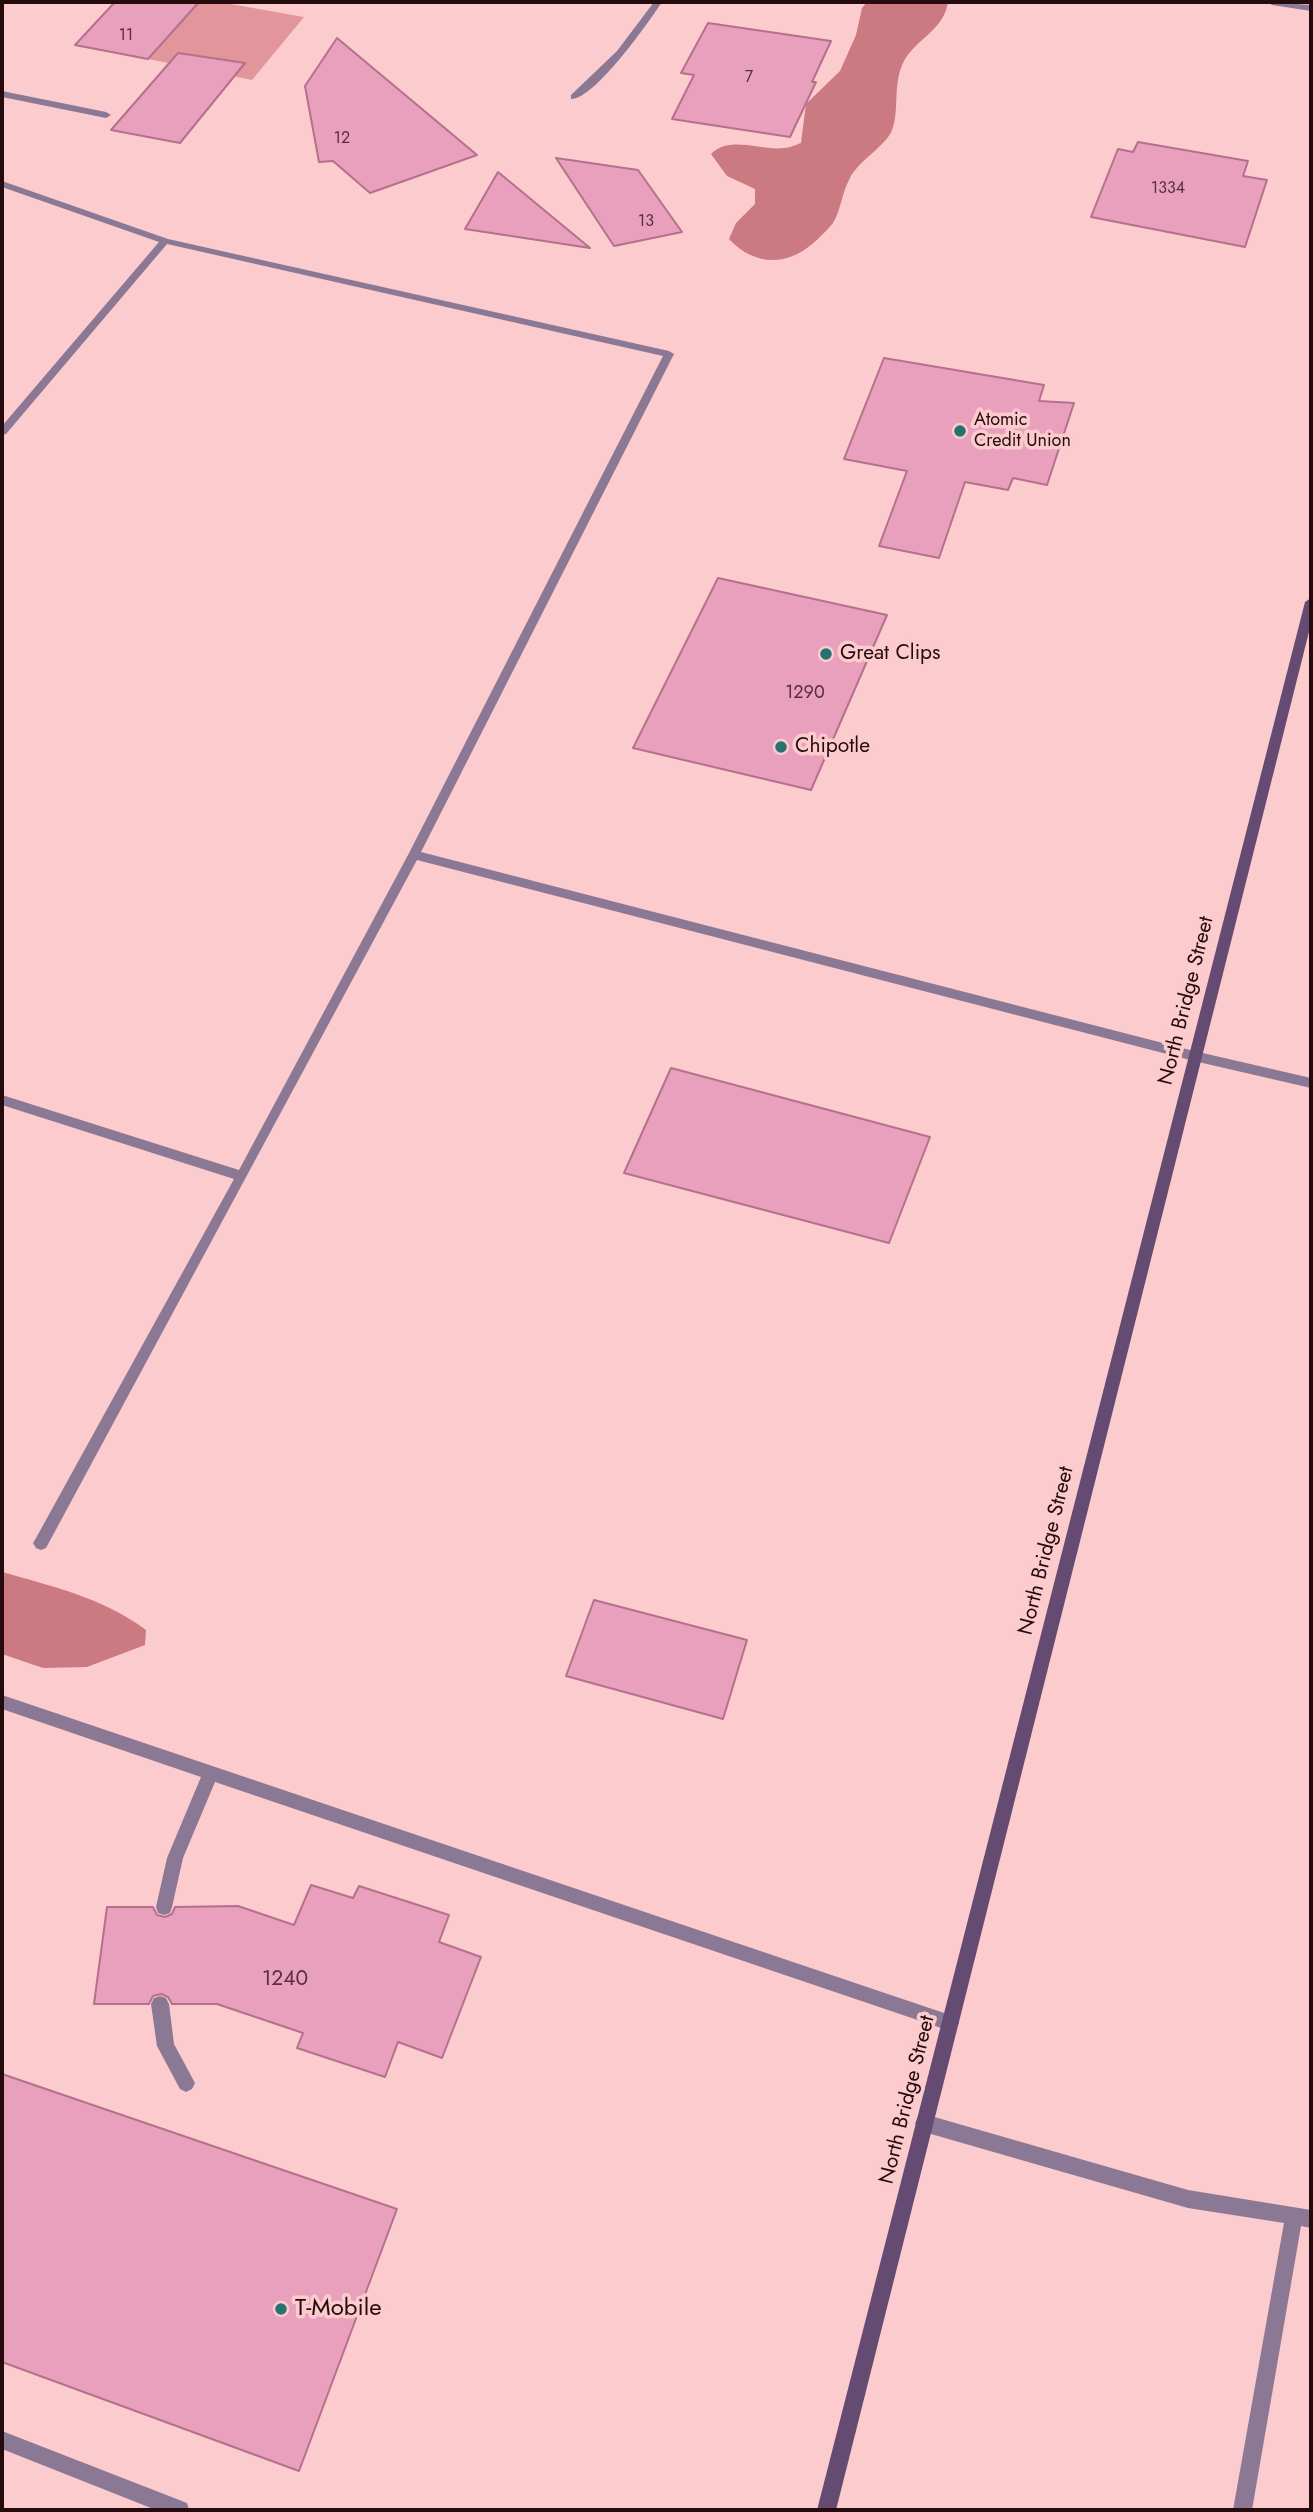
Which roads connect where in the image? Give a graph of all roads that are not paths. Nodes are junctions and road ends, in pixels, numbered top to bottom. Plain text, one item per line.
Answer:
1 (658, 2) edge
2 (1272, 2) edge
3 (1311, 9) edge
4 (2, 94) edge
5 (574, 97) dead end
6 (106, 115) dead end
7 (2, 184) edge
8 (165, 241) junction
9 (2, 432) edge
10 (1311, 602) edge
11 (414, 855) junction
12 (1194, 1056) junction
13 (1311, 1083) edge
14 (2, 1100) edge
15 (242, 1175) junction
16 (41, 1543) dead end
17 (2, 1702) edge
18 (211, 1773) junction
19 (164, 1907) dead end
20 (160, 2004) dead end
21 (950, 2023) junction
22 (186, 2083) dead end
23 (924, 2123) junction
24 (1302, 2217) edge
25 (2, 2440) edge
26 (180, 2510) edge
27 (826, 2510) edge
28 (1243, 2510) edge

1 - 5 street
2 - 3 street
4 - 6 street
7 - 8 street
8 - 9 street
8 - 11 street
10 - 12 main road, North Bridge Street
11 - 12 street
11 - 15 street
12 - 13 street
12 - 21 main road, North Bridge Street
14 - 15 street
15 - 16 street
17 - 18 street
18 - 19 street
18 - 21 street
20 - 22 street
21 - 23 main road, North Bridge Street
23 - 24 street
23 - 27 main road, North Bridge Street
24 - 28 street
25 - 26 street

